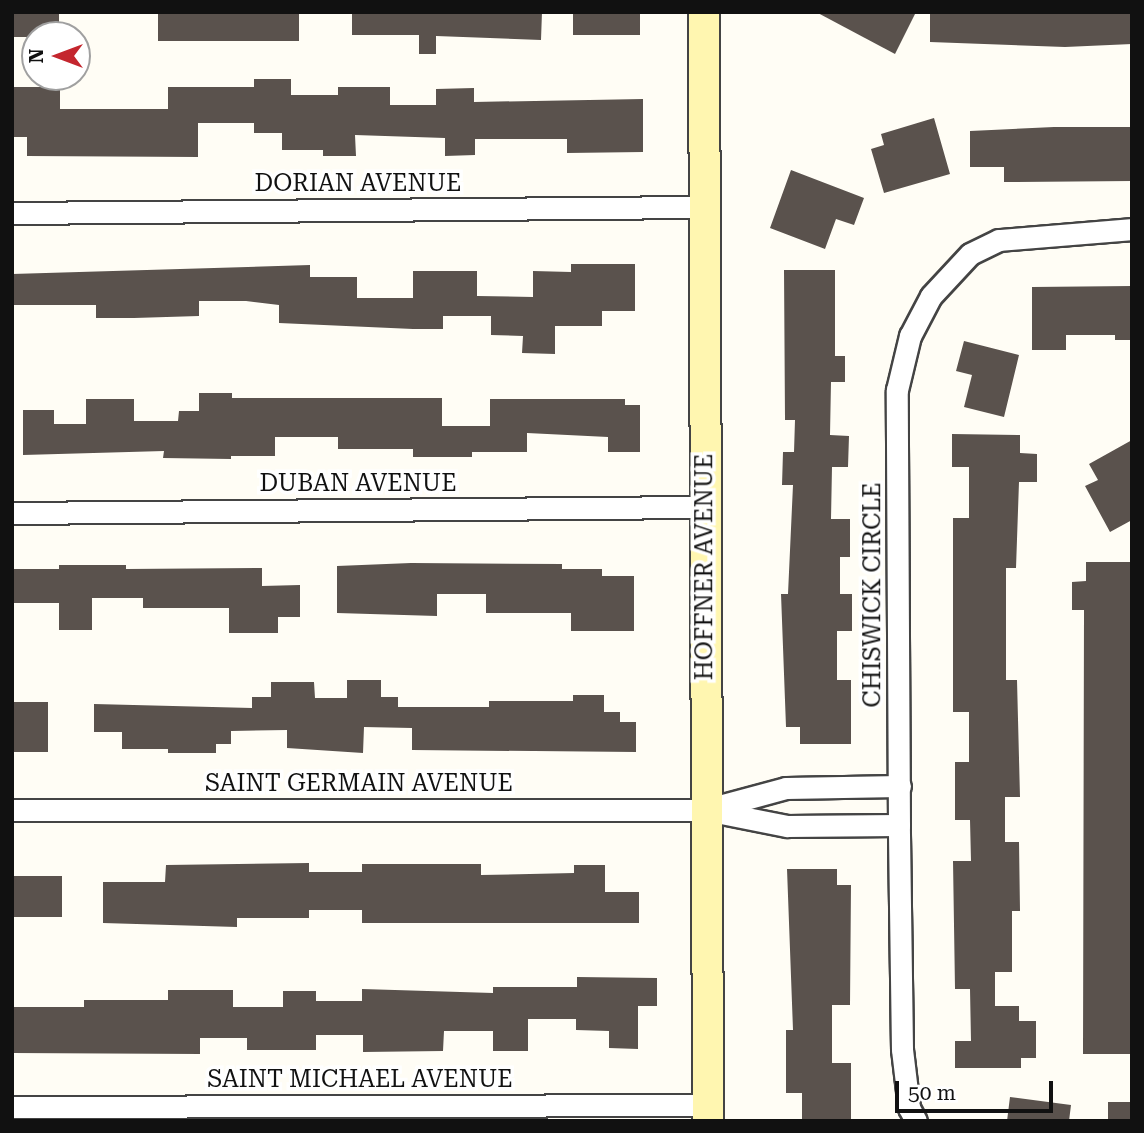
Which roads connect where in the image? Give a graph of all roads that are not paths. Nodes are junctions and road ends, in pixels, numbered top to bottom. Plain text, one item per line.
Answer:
1 (704, 12) edge
2 (703, 207) junction
3 (12, 213) edge
4 (1132, 229) edge
5 (704, 507) junction
6 (12, 513) edge
7 (900, 786) junction
8 (12, 810) edge
9 (706, 810) junction
10 (899, 825) junction
11 (12, 1107) edge
12 (708, 1113) edge
13 (916, 1121) edge

1 - 2 main road, HOFFNER AVENUE
2 - 3 street, DORIAN AVENUE
2 - 5 main road, HOFFNER AVENUE
4 - 7 street, CHISWICK CIRCLE
5 - 6 street, DUBAN AVENUE
5 - 9 main road, HOFFNER AVENUE
7 - 9 street
7 - 10 street, CHISWICK CIRCLE
8 - 9 street, SAINT GERMAIN AVENUE
9 - 10 street
9 - 12 main road, HOFFNER AVENUE
10 - 13 street, CHISWICK CIRCLE
11 - 12 street, SAINT MICHAEL AVENUE

